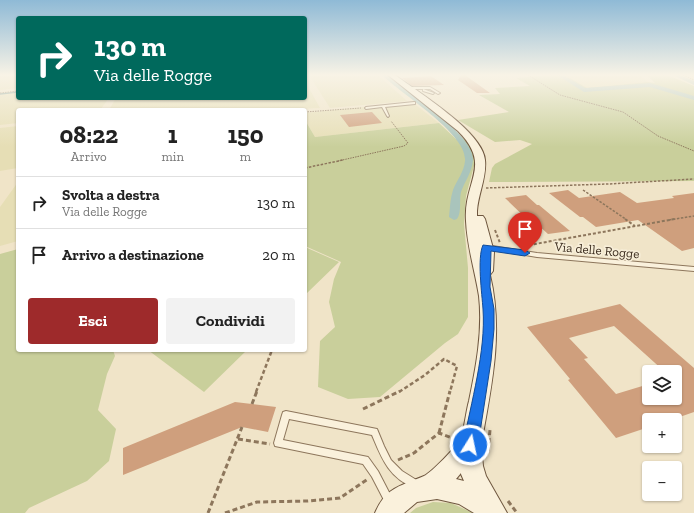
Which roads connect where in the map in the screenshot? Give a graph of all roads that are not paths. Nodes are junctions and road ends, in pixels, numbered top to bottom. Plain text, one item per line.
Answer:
1 (423, 99) edge
2 (414, 103) dead end
3 (382, 106) junction
4 (366, 108) road end
5 (388, 116) road end
6 (481, 247) junction
7 (694, 270) edge
8 (470, 445) junction
9 (428, 487) junction
10 (388, 511) edge
11 (493, 513) edge

1 - 6 street
2 - 3 lane
3 - 4 lane
3 - 5 lane
6 - 7 lane, Via delle Rogge
6 - 8 street
8 - 9 street
8 - 11 street
9 - 10 street
9 - 10 lane
9 - 11 street

